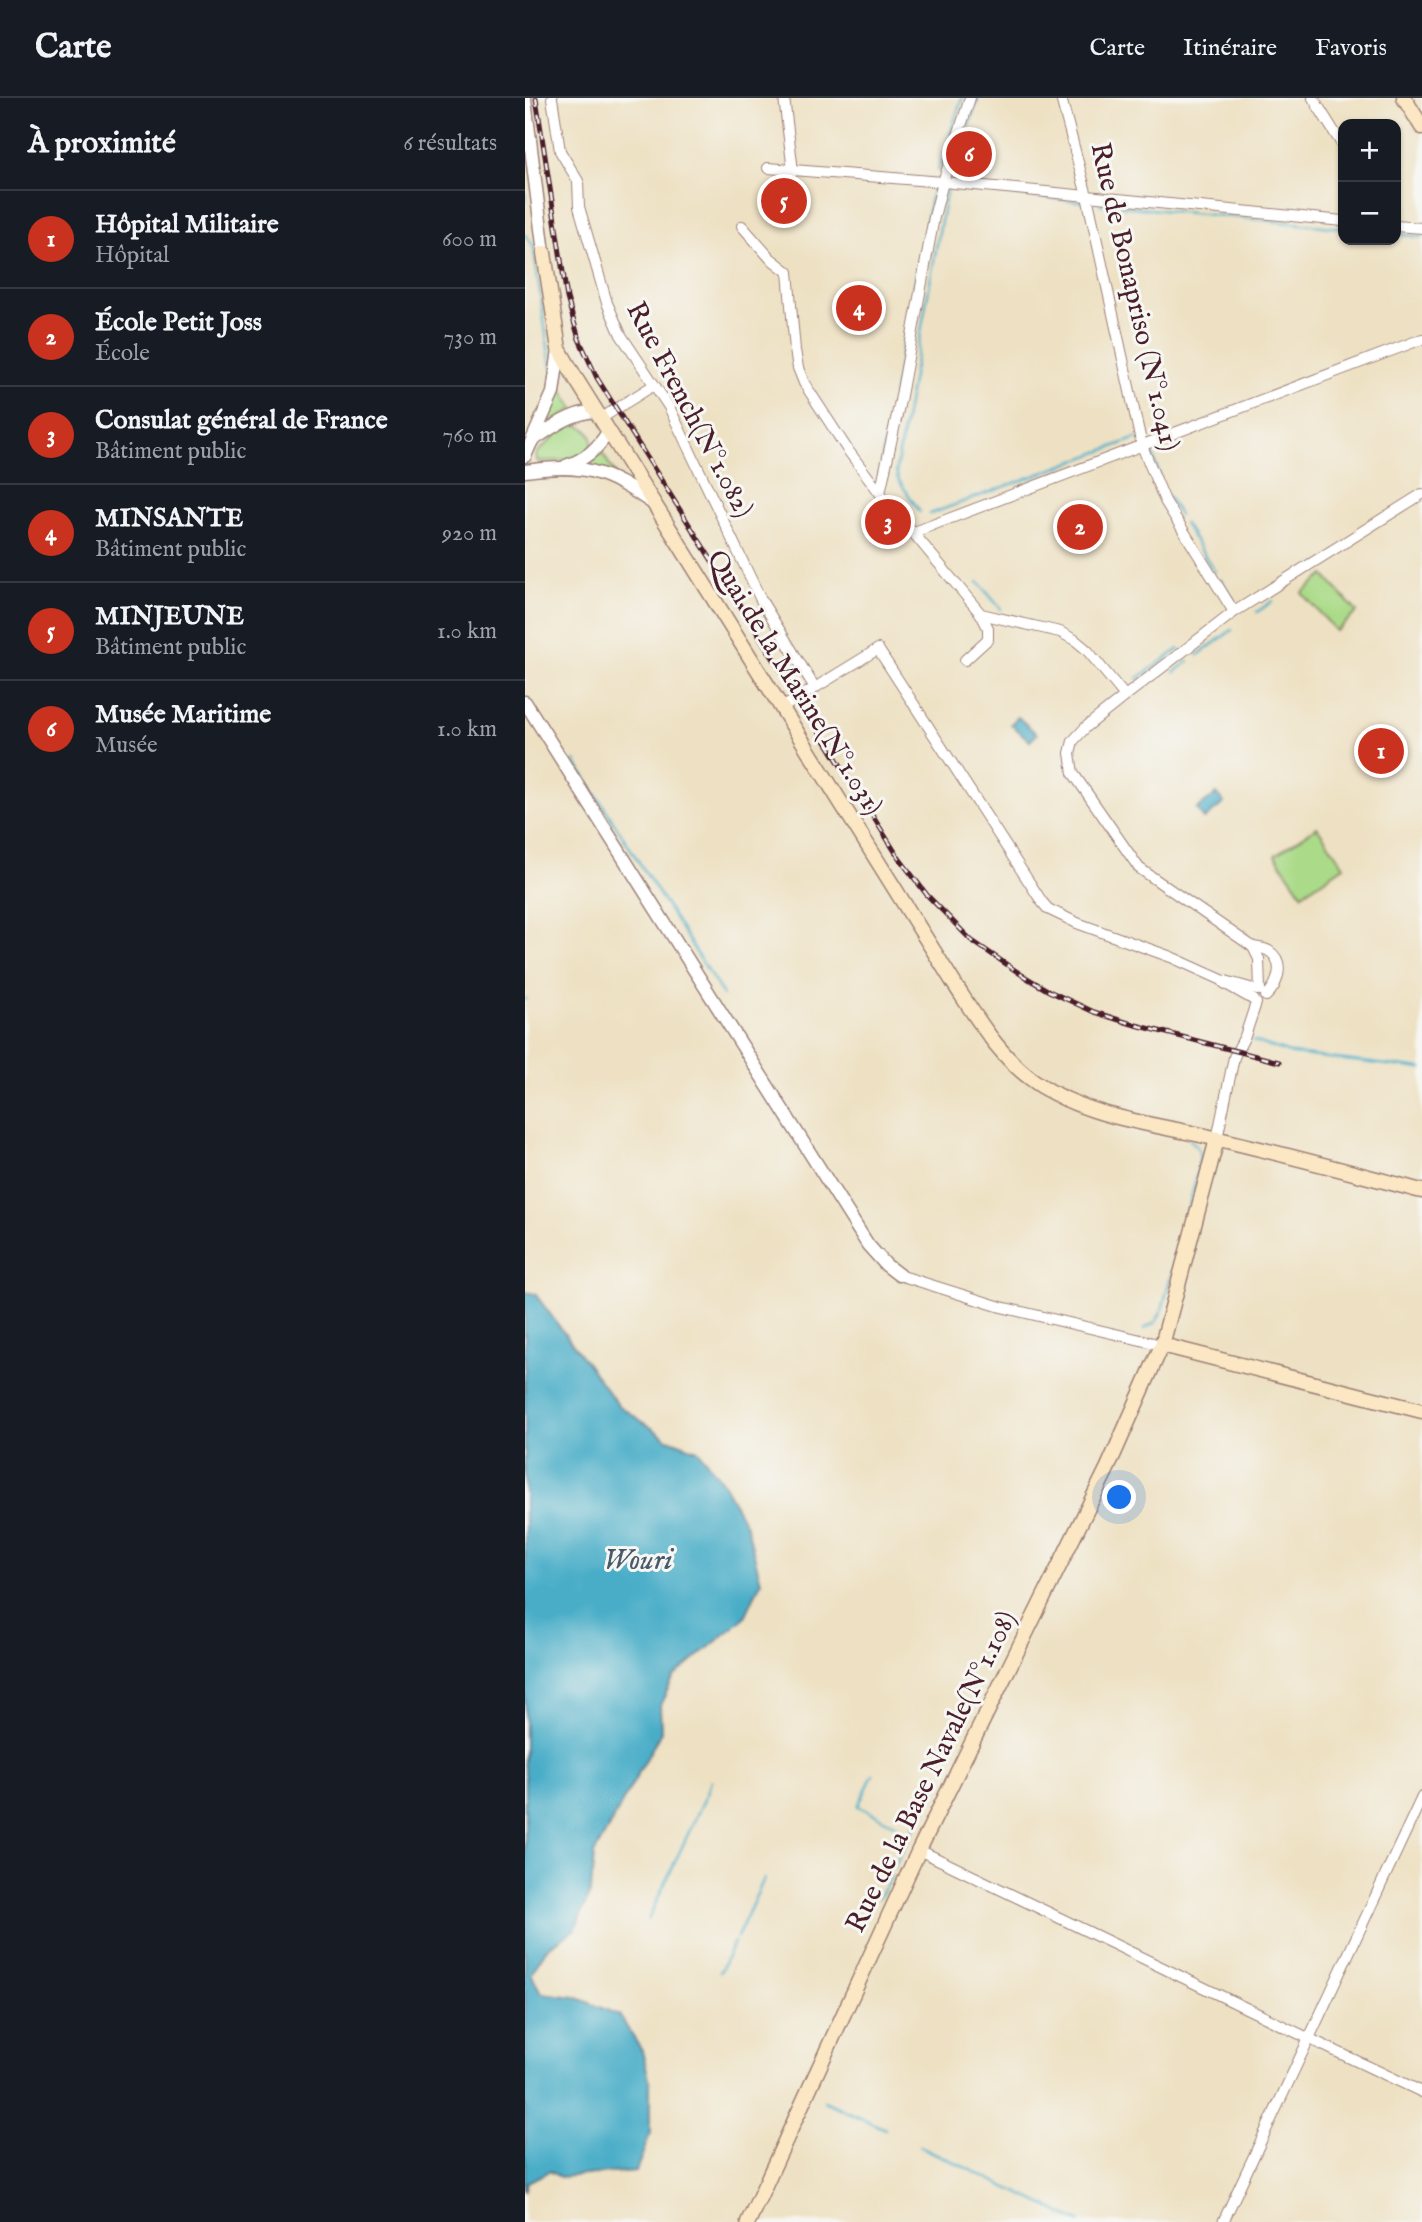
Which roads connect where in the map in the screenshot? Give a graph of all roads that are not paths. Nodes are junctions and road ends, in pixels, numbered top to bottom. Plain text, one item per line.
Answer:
1 (552, 98) edge
2 (784, 98) edge
3 (970, 98) edge
4 (1061, 98) edge
5 (1313, 98) edge
6 (1409, 99) edge
7 (525, 100) edge
8 (1422, 127) edge
9 (1338, 138) edge
10 (768, 168) dead end
11 (793, 171) junction
12 (943, 182) junction
13 (1087, 196) junction
14 (1338, 221) edge
15 (742, 226) dead end
16 (1401, 226) edge
17 (1422, 228) edge
18 (544, 253) joint
19 (1422, 339) edge
20 (559, 349) junction
21 (654, 385) junction
22 (597, 415) junction
23 (608, 432) junction
24 (529, 443) edge
25 (1142, 446) junction
26 (525, 456) edge
27 (562, 468) junction
28 (525, 471) edge
29 (880, 493) junction
30 (1422, 494) edge
31 (654, 504) junction
32 (914, 532) junction
33 (1234, 612) junction
34 (981, 614) junction
35 (965, 660) dead end
36 (815, 688) junction
37 (1125, 696) junction
38 (525, 702) edge
39 (782, 708) junction
40 (1253, 947) junction
41 (1259, 996) junction
42 (1217, 1139) junction
43 (1422, 1191) edge
44 (899, 1275) joint
45 (1162, 1345) junction
46 (1422, 1411) edge
47 (1422, 1797) edge
48 (919, 1850) junction
49 (1310, 2039) junction
50 (1422, 2092) edge
51 (748, 2222) edge
52 (1223, 2222) edge

1 - 21 street, Rue French(N°1.082)
2 - 11 street
3 - 12 street
4 - 13 street, Rue de Bonapriso (N°1.041)
5 - 9 street
6 - 8 main road
7 - 18 street, Quai de la Marine(N°1.031)
10 - 11 street
11 - 12 street
12 - 13 street
12 - 29 street
13 - 14 street
13 - 25 street, Rue de Bonapriso (N°1.041)
15 - 29 street
16 - 17 street
18 - 20 main road, Quai de la Marine(N°1.031)
19 - 25 street
20 - 22 main road, Quai de la Marine(N°1.031)
20 - 24 street
21 - 22 street
21 - 36 street, Rue French(N°1.082)
22 - 23 main road, Quai de la Marine(N°1.031)
22 - 24 street
23 - 27 street
23 - 31 main road, Quai de la Marine(N°1.031)
24 - 26 street
25 - 32 street
25 - 33 street, Rue de Bonapriso (N°1.041)
27 - 28 street
27 - 31 street
29 - 32 street
30 - 33 street
31 - 39 main road, Quai de la Marine(N°1.031)
32 - 34 street
33 - 37 street
34 - 35 street
34 - 37 street
36 - 39 street
36 - 41 street
37 - 40 street
38 - 44 street
39 - 42 main road, Quai de la Marine(N°1.031)
40 - 41 street
40 - 41 street
41 - 42 street
42 - 43 main road, Quai de la Marine(N°1.031)
42 - 45 main road
44 - 45 street
45 - 46 main road
45 - 48 main road, Rue de la Base Navale(N°1.108)
47 - 49 street
48 - 49 street
48 - 51 main road, Rue de la Base Navale(N°1.108)
49 - 50 street
49 - 52 street

